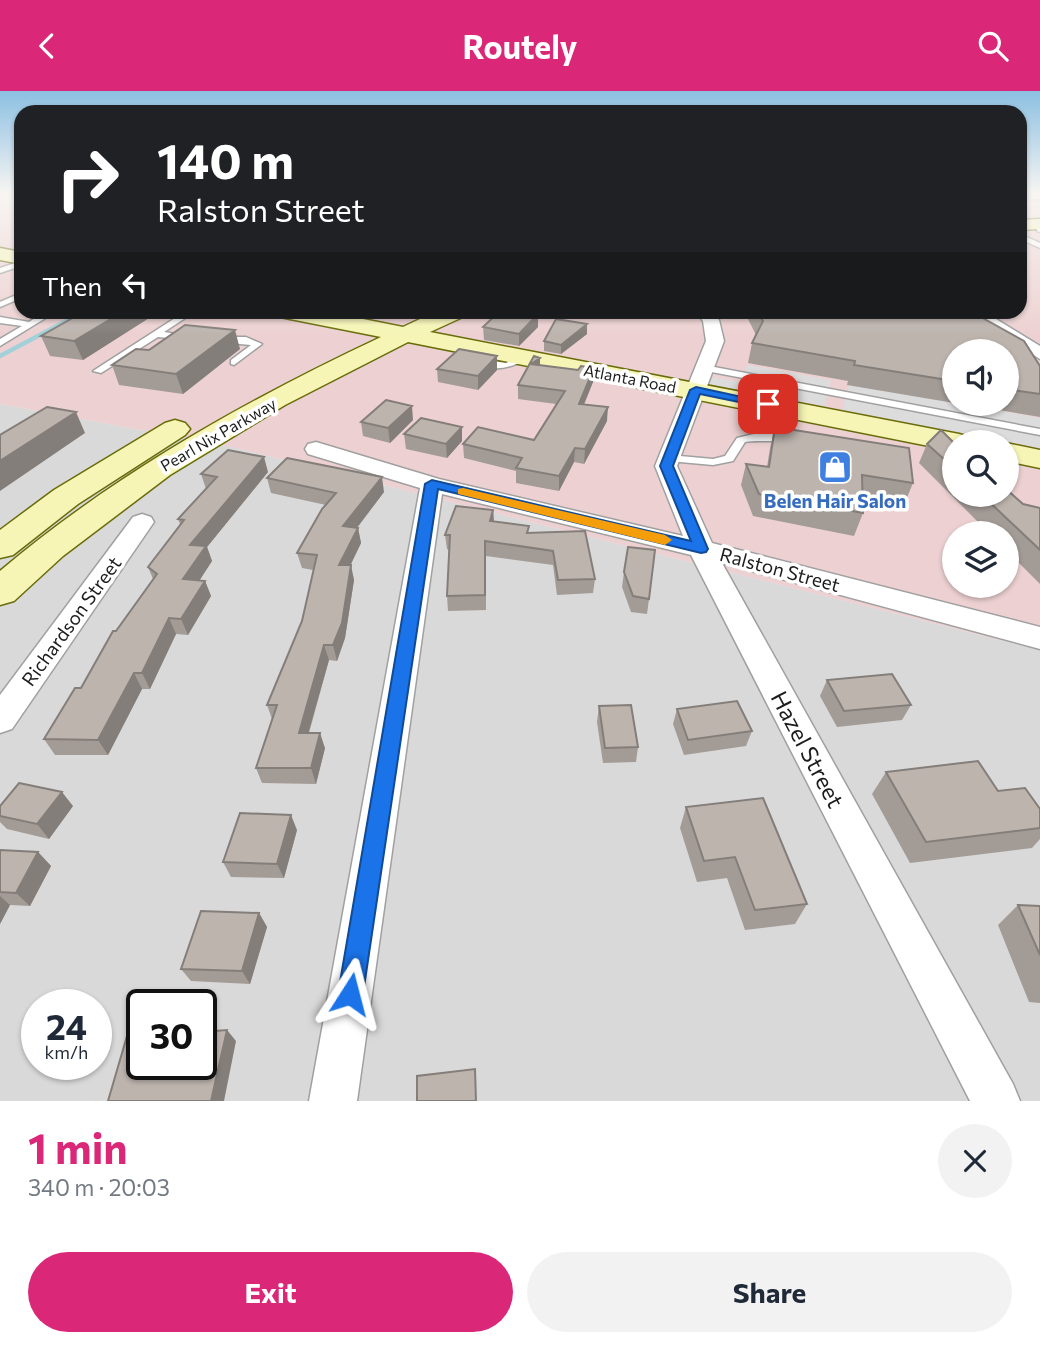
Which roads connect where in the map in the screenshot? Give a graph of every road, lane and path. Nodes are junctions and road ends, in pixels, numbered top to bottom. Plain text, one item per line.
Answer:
1 (37, 319) edge
2 (179, 319) edge
3 (317, 319) edge
4 (350, 319) edge
5 (450, 319) edge
6 (710, 319) edge
7 (984, 319) edge
8 (0, 320) edge
9 (403, 322) edge
10 (27, 324) junction
11 (156, 334) junction
12 (202, 340) edge
13 (213, 340) edge
14 (0, 343) edge
15 (1040, 354) edge
16 (468, 355) junction
17 (340, 357) junction
18 (234, 362) dead end
19 (98, 370) dead end
20 (700, 379) junction
21 (1040, 432) edge
22 (804, 440) edge
23 (942, 441) edge
24 (316, 449) dead end
25 (1019, 455) edge
26 (669, 459) junction
27 (1040, 459) edge
28 (432, 484) junction
29 (142, 522) dead end
30 (0, 547) edge
31 (701, 549) junction
32 (0, 592) edge
33 (1040, 638) edge
34 (0, 720) edge
35 (333, 1101) edge
36 (996, 1101) edge

1 - 10 lane
2 - 11 lane
3 - 17 main road
4 - 9 main road, Atlanta Road
5 - 16 main road
6 - 20 street
7 - 15 street
8 - 10 lane
9 - 16 main road, Atlanta Road
9 - 17 main road, Pearl Nix Parkway
10 - 14 lane
11 - 12 lane
11 - 19 lane
13 - 18 lane
16 - 17 main road
16 - 20 main road, Atlanta Road
17 - 30 main road, Pearl Nix Parkway
17 - 32 main road, Pearl Nix Parkway
20 - 21 lane
20 - 23 main road, Atlanta Road
20 - 26 street
22 - 26 lane
24 - 28 street, Ralston Street
25 - 27 main road
26 - 31 street, Hazel Street
28 - 31 street, Ralston Street
28 - 35 street
29 - 34 street, Richardson Street
31 - 33 street, Ralston Street
31 - 36 street, Hazel Street

